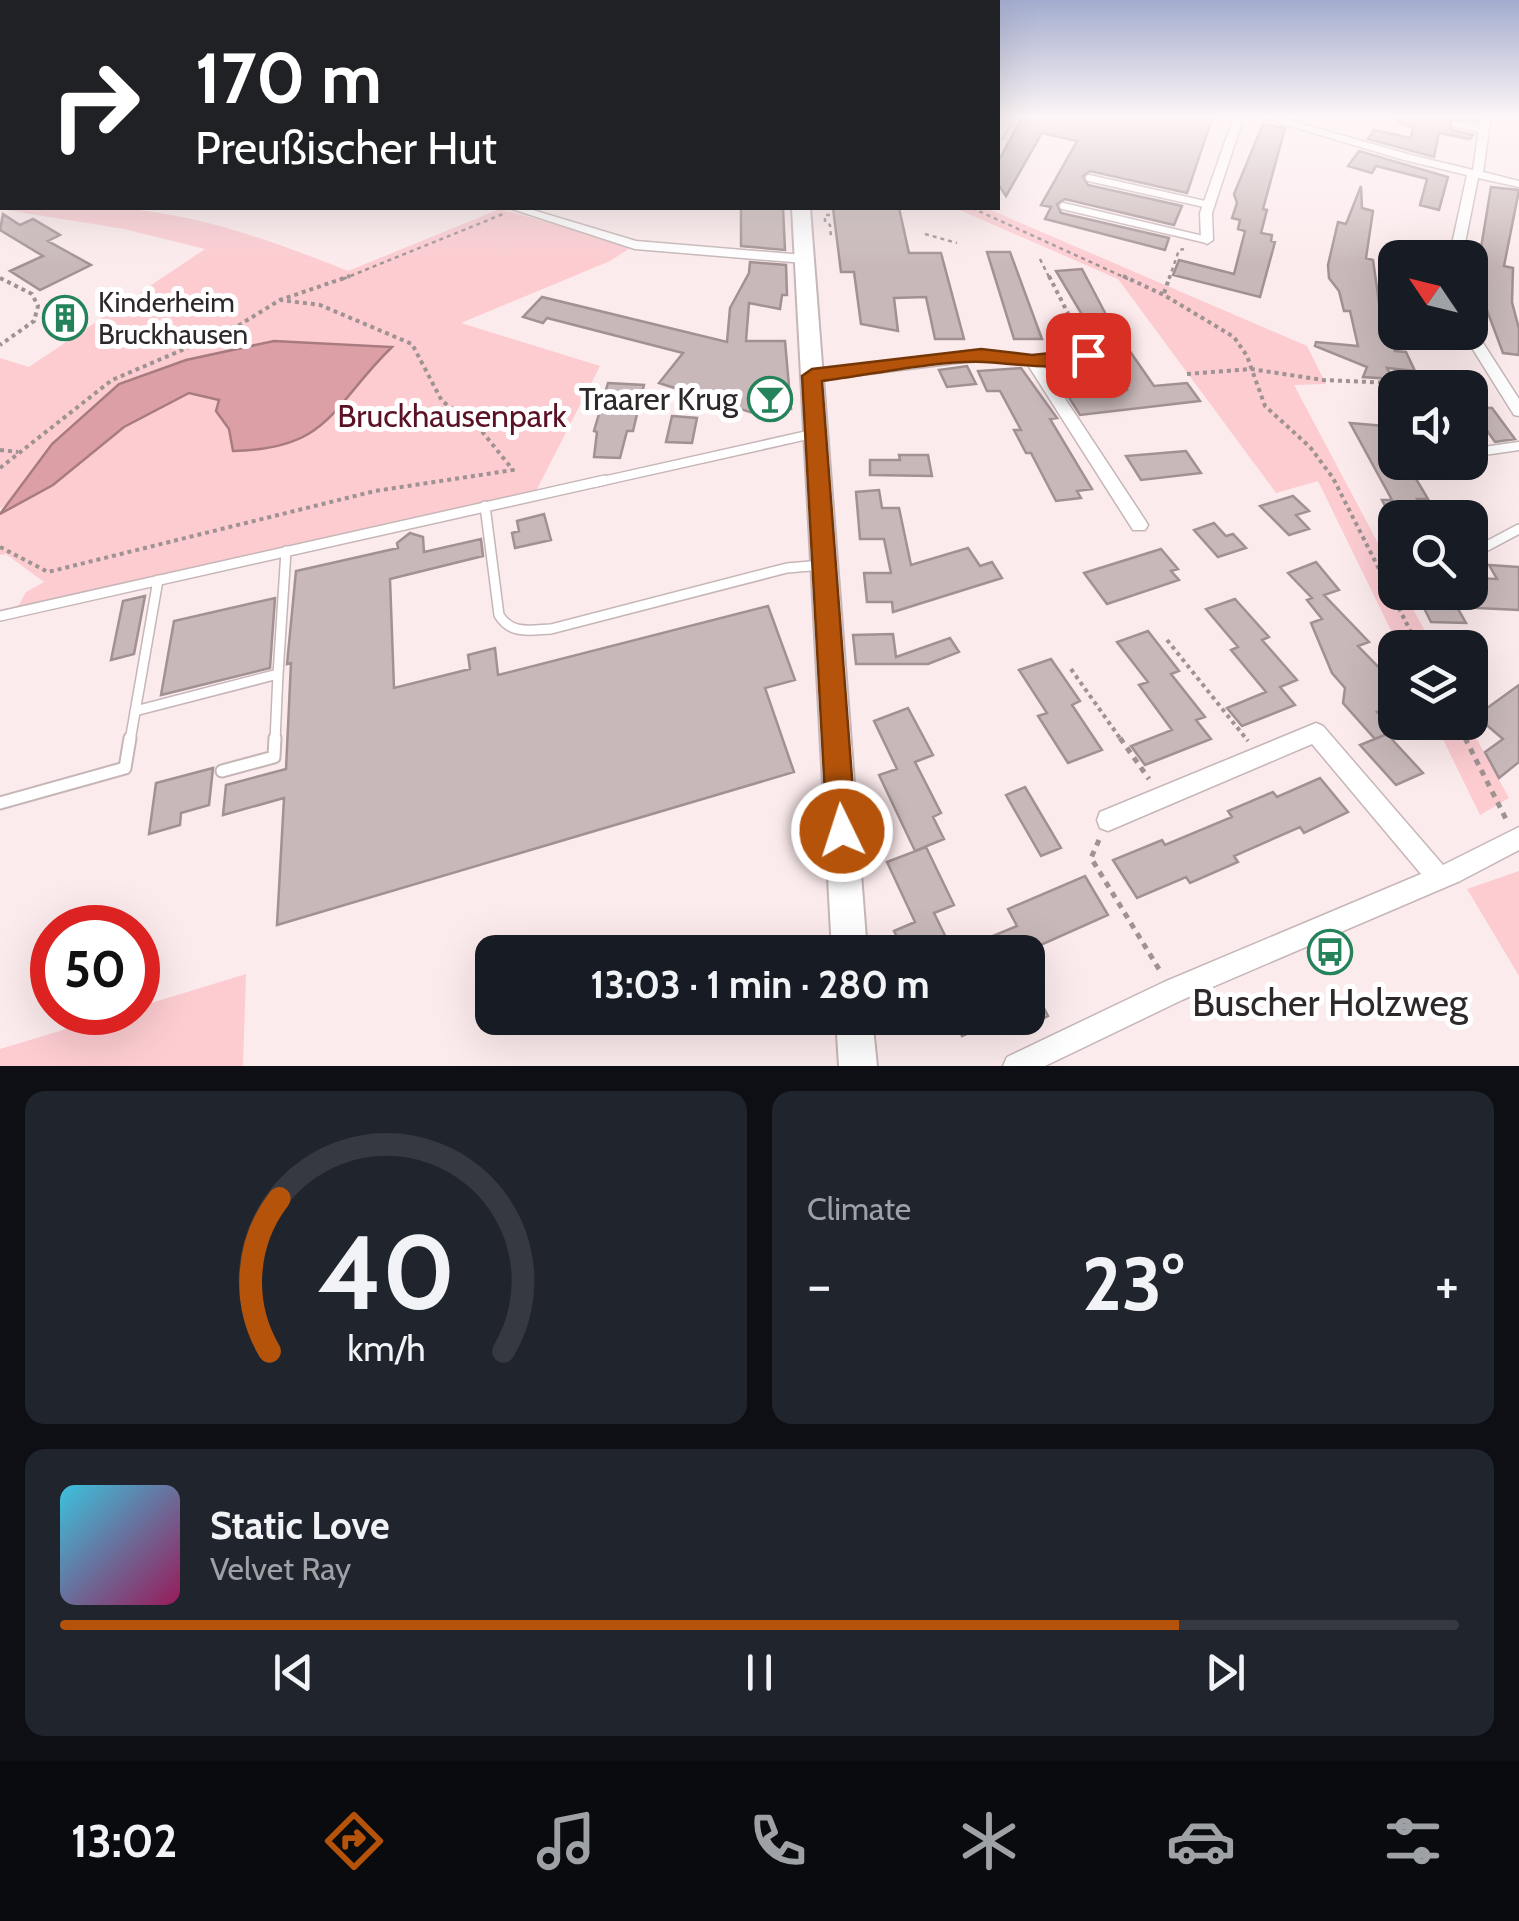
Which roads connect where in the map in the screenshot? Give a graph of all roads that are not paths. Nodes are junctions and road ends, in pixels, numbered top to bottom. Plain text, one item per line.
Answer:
1 (1222, 166) edge
2 (1445, 166) edge
3 (1477, 166) edge
4 (1475, 174) junction
5 (1089, 178) dead end
6 (1519, 184) edge
7 (1208, 205) junction
8 (1064, 206) dead end
9 (522, 210) edge
10 (801, 210) edge
11 (1208, 240) joint
12 (1459, 240) edge
13 (804, 259) junction
14 (1479, 350) edge
15 (1032, 361) junction
16 (812, 376) junction
17 (1048, 387) junction
18 (1519, 411) edge
19 (816, 433) junction
20 (1519, 446) edge
21 (1488, 450) edge
22 (485, 506) junction
23 (1139, 525) dead end
24 (1519, 529) edge
25 (1488, 545) edge
26 (286, 551) junction
27 (824, 565) junction
28 (158, 580) junction
29 (14, 613) joint
30 (0, 616) edge
31 (278, 674) junction
32 (135, 711) junction
33 (222, 772) dead end
34 (0, 804) edge
35 (1108, 820) road end
36 (1518, 838) edge
37 (1438, 878) junction
38 (849, 935) edge
39 (855, 1035) edge
40 (858, 1066) edge
41 (1016, 1066) edge

1 - 7 street
2 - 4 street
3 - 4 street
4 - 6 street
4 - 12 street
5 - 7 lane
7 - 11 street
8 - 11 lane
9 - 13 street
10 - 13 main road
13 - 16 main road
14 - 18 street
15 - 16 street
15 - 17 street
15 - 17 street
16 - 19 main road
17 - 23 street
19 - 22 lane
19 - 27 main road
20 - 21 lane
22 - 26 lane
22 - 27 lane
24 - 25 lane
26 - 28 lane
26 - 31 lane
27 - 38 main road
28 - 29 lane
28 - 32 lane
29 - 30 lane
31 - 32 lane
31 - 33 lane
32 - 34 lane
35 - 37 street
36 - 37 street
37 - 41 street
39 - 40 main road

